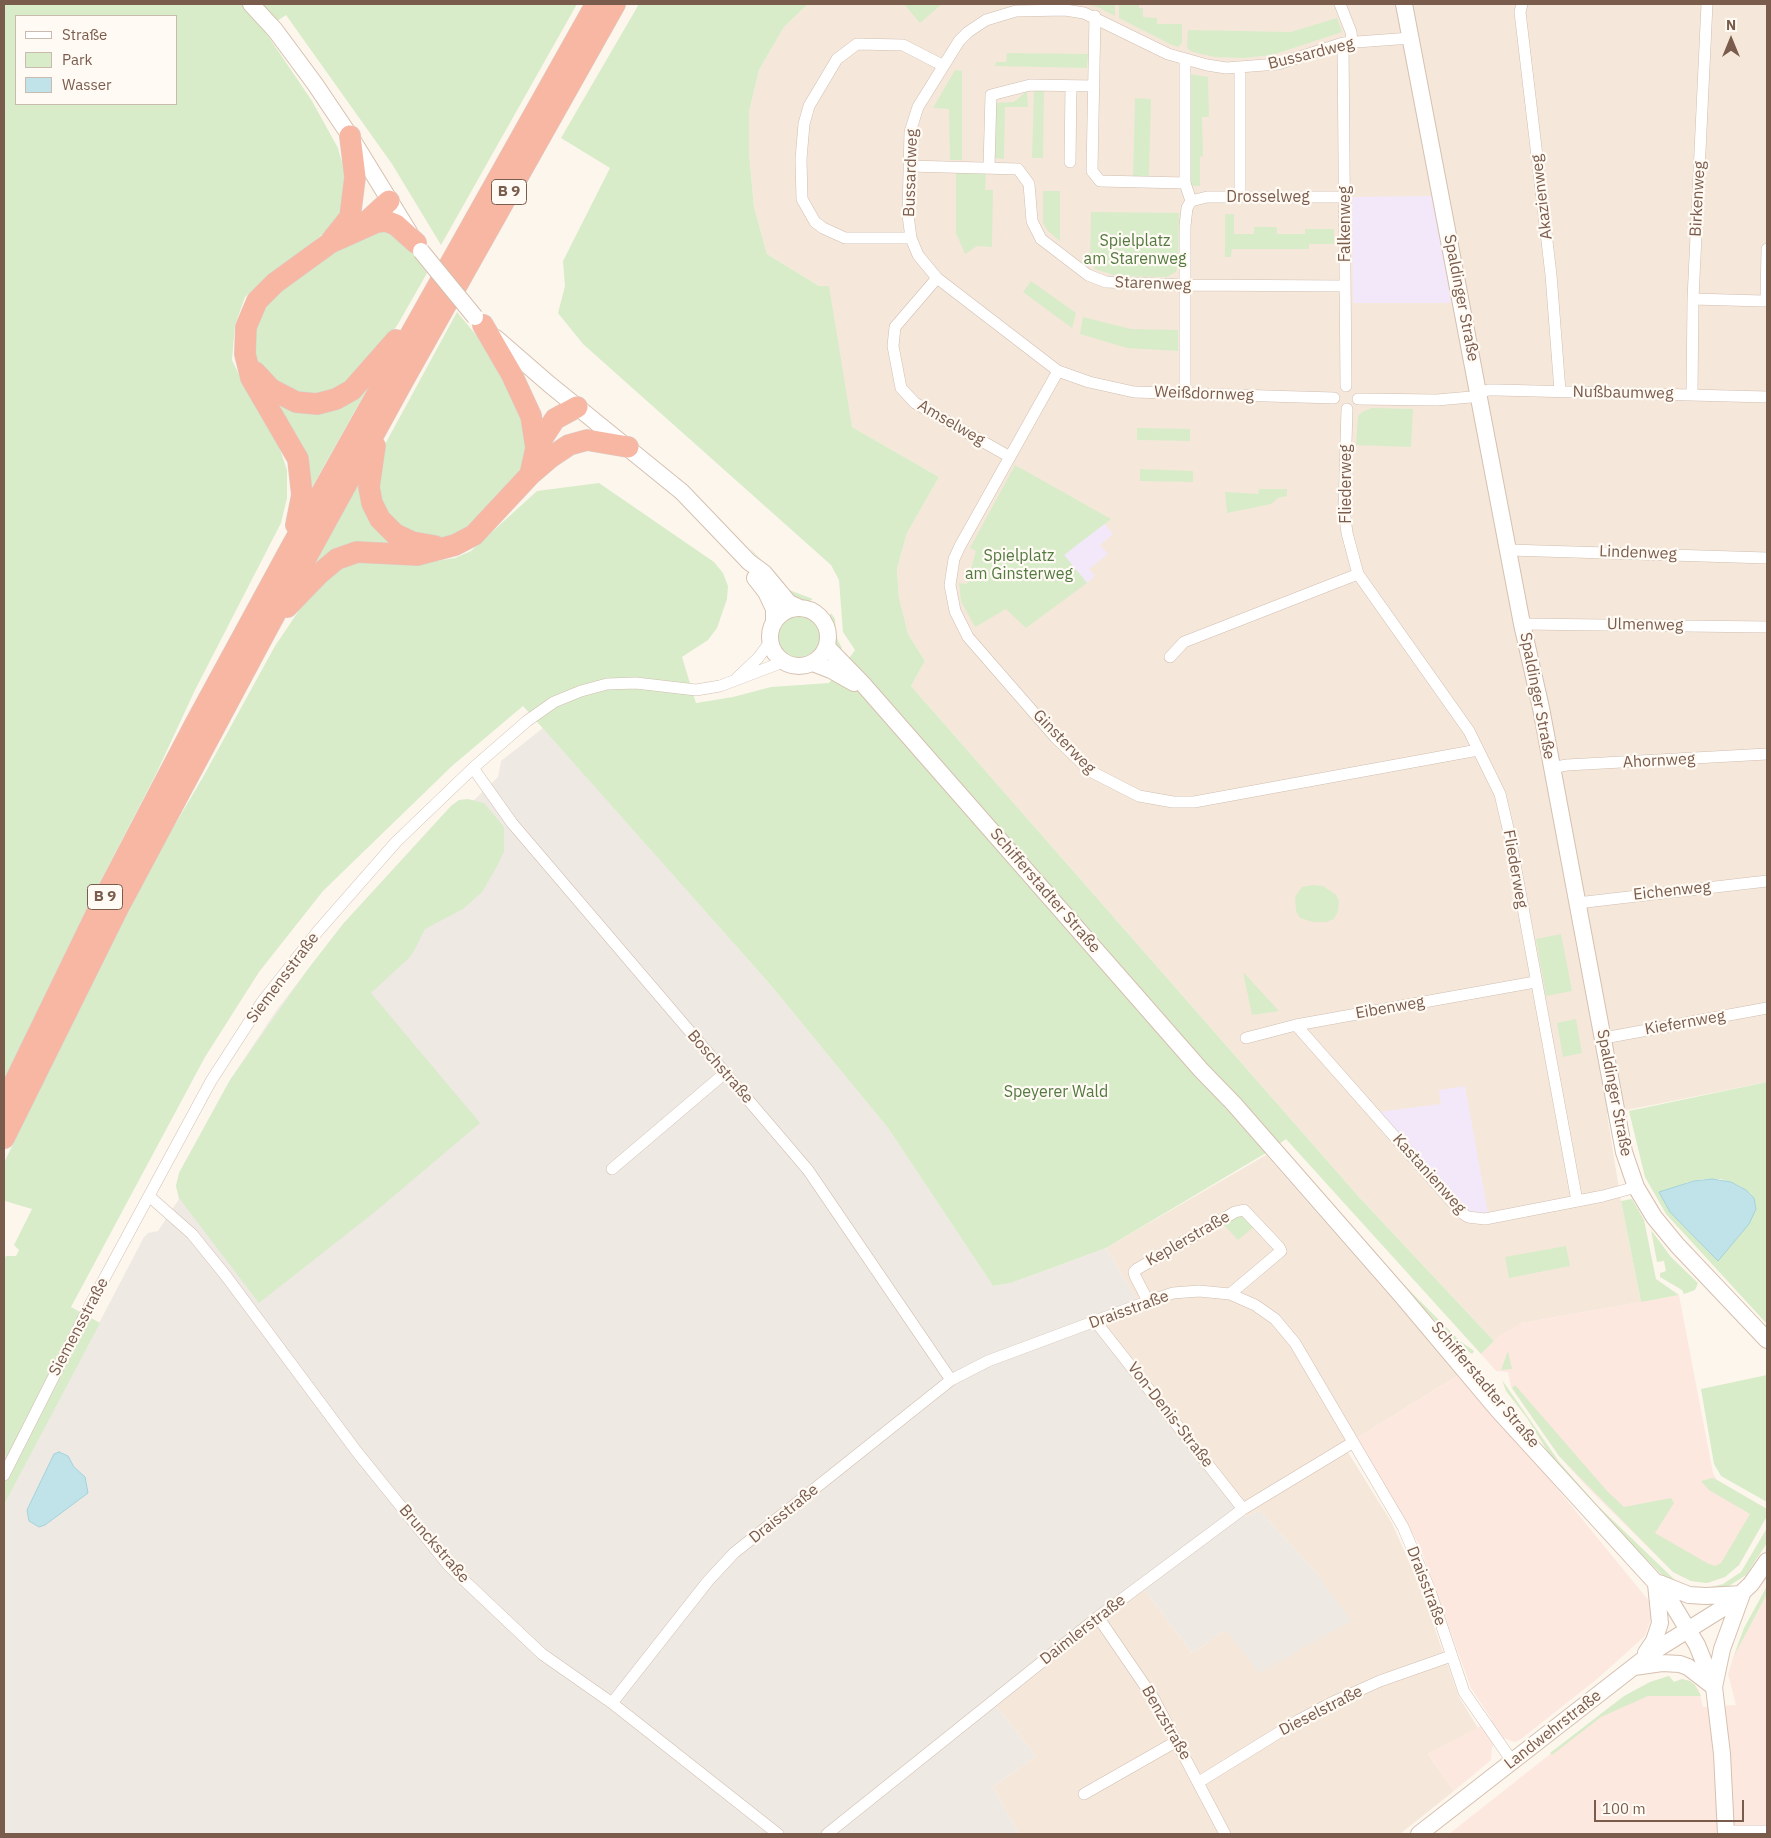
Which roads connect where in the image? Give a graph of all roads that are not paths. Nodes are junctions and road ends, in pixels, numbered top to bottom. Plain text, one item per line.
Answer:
1 (251, 4) edge
2 (596, 4) edge
3 (615, 4) edge
4 (1340, 4) edge
5 (1404, 4) edge
6 (1522, 4) edge
7 (1706, 4) edge
8 (1026, 7) edge
9 (1095, 16) junction
10 (1411, 38) junction
11 (1347, 43) junction
12 (1185, 60) junction
13 (942, 66) junction
14 (1240, 68) junction
15 (1071, 86) junction
16 (1094, 86) junction
17 (350, 136) junction
18 (1070, 162) dead end
19 (908, 166) junction
20 (989, 167) junction
21 (1184, 183) junction
22 (1240, 197) junction
23 (1345, 197) junction
24 (389, 201) junction
25 (1191, 201) junction
26 (353, 224) junction
27 (911, 238) junction
28 (418, 247) junction
29 (1767, 249) edge
30 (936, 278) junction
31 (1185, 285) junction
32 (1345, 286) junction
33 (1693, 299) junction
34 (425, 306) junction
35 (479, 321) junction
36 (246, 363) junction
37 (1058, 371) junction
38 (1346, 386) junction
39 (1560, 391) junction
40 (1185, 394) junction
41 (1479, 394) junction
42 (1692, 394) junction
43 (1767, 397) edge
44 (1334, 398) junction
45 (1358, 399) junction
46 (577, 407) junction
47 (1347, 409) junction
48 (382, 420) junction
49 (628, 447) junction
50 (543, 452) junction
51 (1010, 457) junction
52 (293, 544) junction
53 (445, 548) junction
54 (1509, 550) junction
55 (1767, 558) edge
56 (749, 562) junction
57 (1358, 574) junction
58 (800, 608) junction
59 (774, 622) junction
60 (1522, 624) junction
61 (1767, 626) edge
62 (268, 627) junction
63 (770, 642) junction
64 (826, 648) junction
65 (1170, 657) dead end
66 (783, 662) junction
67 (813, 663) junction
68 (732, 683) junction
69 (887, 713) junction
70 (1478, 750) junction
71 (1767, 754) edge
72 (473, 768) junction
73 (1551, 768) junction
74 (1767, 881) edge
75 (1577, 903) junction
76 (1535, 982) junction
77 (1767, 1008) edge
78 (1296, 1025) junction
79 (1246, 1038) dead end
80 (1604, 1038) junction
81 (725, 1073) junction
82 (4, 1104) edge
83 (4, 1138) edge
84 (612, 1169) dead end
85 (1636, 1187) junction
86 (149, 1196) junction
87 (1577, 1202) junction
88 (1230, 1294) junction
89 (1148, 1302) junction
90 (1096, 1322) junction
91 (1767, 1340) edge
92 (951, 1380) junction
93 (1352, 1443) junction
94 (4, 1475) edge
95 (1243, 1509) junction
96 (1767, 1561) edge
97 (1656, 1582) junction
98 (1742, 1594) junction
99 (1098, 1617) junction
100 (1689, 1630) junction
101 (1452, 1656) junction
102 (1633, 1667) junction
103 (1714, 1688) junction
104 (612, 1703) junction
105 (1178, 1741) junction
106 (1512, 1761) junction
107 (1199, 1782) junction
108 (1084, 1794) dead end
109 (1767, 1831) edge
110 (1726, 1833) edge
111 (778, 1834) edge
112 (827, 1834) edge
113 (1225, 1834) edge
114 (1420, 1834) edge

1 - 17 main road
2 - 34 highway, B 9
3 - 48 highway, B 9
4 - 11 street, Falkenweg
5 - 10 main road, Spaldinger Straße
6 - 39 street, Akazienweg
7 - 33 street, Birkenweg
8 - 9 street, Bussardweg
8 - 13 street, Bussardweg
9 - 12 street, Bussardweg
9 - 16 street
10 - 11 street, Bussardweg
10 - 41 main road, Spaldinger Straße
11 - 14 street, Bussardweg
11 - 23 street, Falkenweg
12 - 14 street, Bussardweg
12 - 21 street
13 - 19 street, Bussardweg
13 - 27 street
14 - 22 street
15 - 16 street
15 - 18 street
15 - 20 street
16 - 21 street
17 - 24 main road
17 - 26 highway
19 - 20 street, Starenweg
19 - 27 street, Bussardweg
20 - 31 street, Starenweg
21 - 25 street
22 - 23 street, Drosselweg
22 - 25 street, Drosselweg
23 - 32 street, Falkenweg
24 - 26 highway
24 - 28 main road
25 - 31 street
26 - 28 highway
26 - 36 highway
27 - 30 street, Bussardweg
28 - 35 main road, bridge
29 - 33 street
30 - 37 street, Bussardweg
30 - 51 street, Amselweg
31 - 32 street, Starenweg
31 - 40 street
32 - 38 street, Falkenweg
33 - 42 street, Birkenweg
34 - 36 highway
34 - 52 highway, B 9
35 - 46 main road
35 - 50 highway
36 - 52 highway
37 - 40 street, Weißdornweg
37 - 51 street, Ginsterweg
38 - 44 street
38 - 45 street
39 - 41 street, Nußbaumweg
39 - 42 street, Nußbaumweg
40 - 44 street, Weißdornweg
41 - 45 street
41 - 54 main road, Spaldinger Straße
42 - 43 street, Nußbaumweg
44 - 47 street
45 - 47 street
46 - 49 main road
46 - 50 highway
47 - 57 street, Fliederweg
48 - 53 highway
48 - 62 highway, B 9
49 - 50 highway
49 - 56 main road
50 - 53 highway
51 - 70 street, Ginsterweg
52 - 82 highway, B 9
53 - 62 highway
54 - 55 street, Lindenweg
54 - 60 main road, Spaldinger Straße
56 - 58 main road
56 - 59 main road
57 - 65 street
57 - 70 street, Fliederweg
58 - 59 main road
58 - 64 main road
59 - 63 main road
60 - 61 street, Ulmenweg
60 - 73 main road, Spaldinger Straße
62 - 83 highway, B 9
63 - 66 main road
63 - 68 street
64 - 67 main road
64 - 69 main road, Schifferstadter Straße
66 - 67 main road
66 - 68 street, Siemensstraße
67 - 69 main road, Schifferstadter Straße
68 - 72 street, Siemensstraße
69 - 97 main road, Schifferstadter Straße
70 - 76 street, Fliederweg
71 - 73 street, Ahornweg
72 - 81 street, Boschstraße
72 - 86 street, Siemensstraße
73 - 75 main road, Spaldinger Straße
74 - 75 street, Eichenweg
75 - 80 main road, Spaldinger Straße
76 - 78 street, Eibenweg
76 - 87 street, Fliederweg
77 - 80 street, Kiefernweg
78 - 79 street, Eibenweg
78 - 87 street, Kastanienweg
80 - 85 main road, Spaldinger Straße
81 - 84 street
81 - 92 street, Boschstraße
85 - 87 street, Kastanienweg
85 - 91 main road, Spaldinger Straße
86 - 94 street, Siemensstraße
86 - 104 street, Brunckstraße
88 - 89 street, Draisstraße
88 - 89 street, Keplerstraße
88 - 93 street, Draisstraße
89 - 90 street, Draisstraße
90 - 92 street, Draisstraße
90 - 95 street, Von-Denis-Straße
92 - 104 street, Draisstraße
93 - 95 street, Daimlerstraße
93 - 101 street, Draisstraße
95 - 99 street, Daimlerstraße
96 - 98 main road
97 - 98 main road
97 - 100 main road, Schifferstadter Straße
97 - 102 main road
98 - 100 main road, Landwehrstraße
98 - 103 main road
99 - 105 street, Benzstraße
99 - 112 street, Daimlerstraße
100 - 102 main road, Landwehrstraße
100 - 103 main road, Schifferstadter Straße
101 - 106 street, Draisstraße
101 - 107 street, Dieselstraße
102 - 103 main road
102 - 106 main road, Landwehrstraße
103 - 110 main road
104 - 111 street, Brunckstraße
105 - 107 street, Benzstraße
105 - 108 street
106 - 114 main road, Landwehrstraße
107 - 113 street, Benzstraße
109 - 110 street

